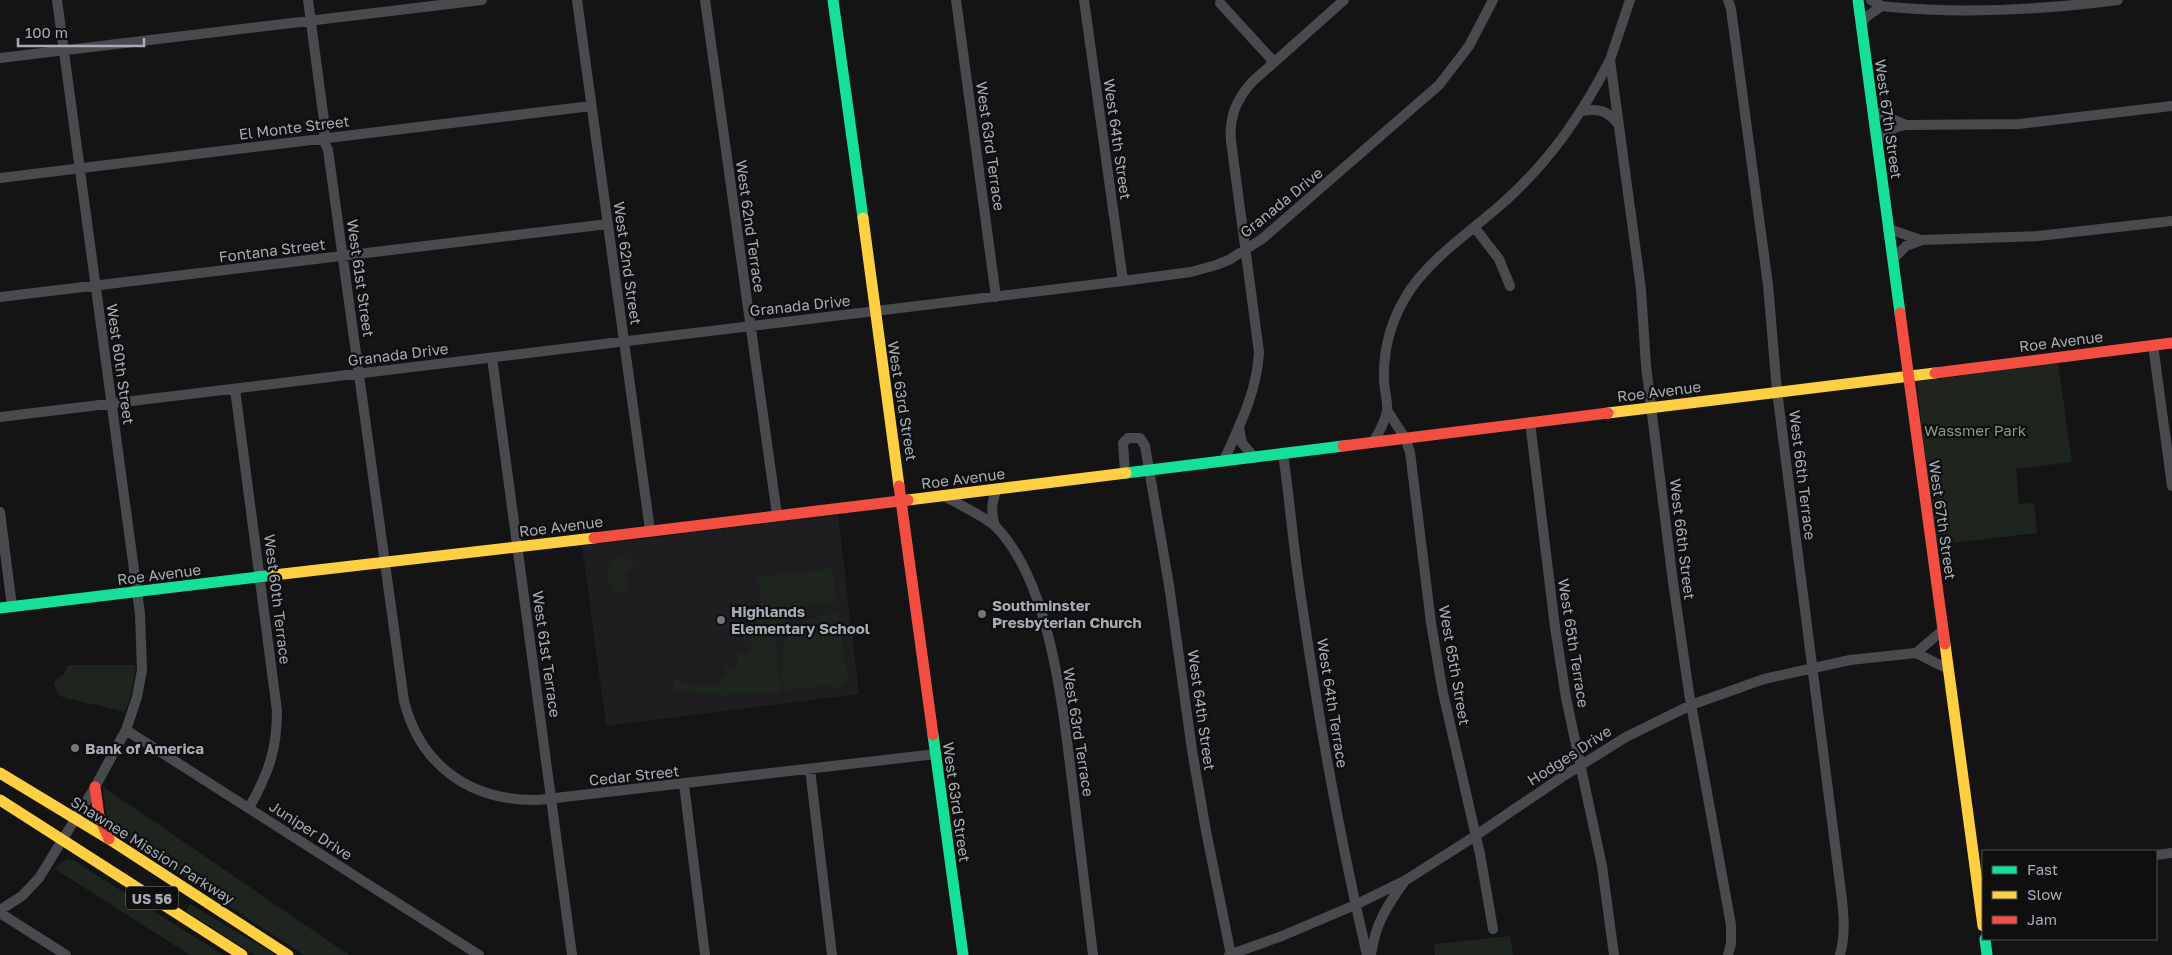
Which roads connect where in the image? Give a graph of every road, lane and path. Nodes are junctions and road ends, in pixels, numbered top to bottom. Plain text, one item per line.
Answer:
1 (56, 0) edge
2 (308, 0) edge
3 (482, 0) edge
4 (577, 0) edge
5 (704, 0) edge
6 (833, 0) edge
7 (956, 0) edge
8 (1084, 0) edge
9 (1344, 0) edge
10 (1493, 0) edge
11 (1630, 0) edge
12 (1728, 0) edge
13 (1858, 0) edge
14 (1871, 0) edge
15 (2118, 0) edge
16 (1220, 3) dead end
17 (1882, 6) junction
18 (311, 20) junction
19 (1861, 24) junction
20 (64, 50) junction
21 (0, 58) edge
22 (1610, 60) junction
23 (1274, 62) junction
24 (591, 106) junction
25 (2172, 106) edge
26 (1582, 110) junction
27 (1873, 111) junction
28 (1619, 125) junction
29 (1905, 125) junction
30 (323, 138) junction
31 (1877, 140) junction
32 (79, 168) junction
33 (0, 178) edge
34 (2172, 221) edge
35 (608, 224) junction
36 (1474, 228) junction
37 (1889, 228) junction
38 (1922, 240) junction
39 (1245, 250) junction
40 (343, 256) junction
41 (1893, 258) junction
42 (1122, 281) junction
43 (95, 286) junction
44 (1510, 286) dead end
45 (0, 297) edge
46 (996, 297) junction
47 (875, 312) junction
48 (749, 326) junction
49 (624, 341) junction
50 (2172, 343) edge
51 (2153, 345) junction
52 (492, 358) junction
53 (359, 374) junction
54 (1908, 375) junction
55 (235, 389) junction
56 (1777, 391) junction
57 (112, 403) junction
58 (1652, 407) junction
59 (1387, 410) junction
60 (0, 417) edge
61 (1530, 422) junction
62 (1239, 427) junction
63 (1405, 438) junction
64 (1374, 441) junction
65 (1284, 453) junction
66 (1252, 456) junction
67 (1224, 460) junction
68 (1149, 469) junction
69 (1125, 472) junction
70 (2172, 486) edge
71 (997, 489) junction
72 (944, 496) junction
73 (902, 500) junction
74 (0, 512) edge
75 (776, 515) junction
76 (995, 526) junction
77 (650, 530) junction
78 (517, 546) junction
79 (384, 562) junction
80 (261, 577) junction
81 (137, 592) junction
82 (12, 607) junction
83 (0, 608) edge
84 (1943, 630) junction
85 (1916, 653) junction
86 (1812, 667) junction
87 (1948, 669) junction
88 (401, 680) joint
89 (1691, 705) junction
90 (126, 730) junction
91 (936, 754) junction
92 (1580, 765) junction
93 (810, 769) junction
94 (0, 773) edge
95 (684, 784) junction
96 (95, 787) junction
97 (552, 799) junction
98 (0, 800) edge
99 (248, 808) junction
100 (76, 819) junction
101 (1476, 835) junction
102 (109, 839) junction
103 (62, 840) junction
104 (2172, 853) edge
105 (2157, 855) edge
106 (1980, 876) edge
107 (1406, 880) junction
108 (1355, 905) junction
109 (1982, 909) edge
110 (0, 911) edge
111 (1493, 929) dead end
112 (1985, 940) edge
113 (66, 955) edge
114 (242, 955) edge
115 (288, 955) edge
116 (479, 955) edge
117 (572, 955) edge
118 (706, 955) edge
119 (832, 955) edge
120 (963, 955) edge
121 (1093, 955) edge
122 (1230, 955) edge
123 (1367, 955) edge
124 (1371, 955) edge
125 (1614, 955) edge
126 (1728, 955) edge
127 (1840, 955) edge
128 (1987, 955) edge

1 - 20 street, West 60th Street
2 - 18 street, West 61st Street
3 - 18 street
4 - 24 street, West 62nd Street
5 - 48 street, West 62nd Terrace
6 - 47 main road, West 63rd Street
7 - 46 street, West 63rd Terrace
8 - 42 street, West 64th Street
9 - 23 street
10 - 39 street, Granada Drive
11 - 22 street, West 66th Street
12 - 56 street, West 66th Terrace
13 - 19 main road, West 67th Street
14 - 17 street
15 - 17 street
16 - 23 street
17 - 19 street
18 - 20 street
18 - 30 street, West 61st Street
19 - 27 main road, West 67th Street
20 - 21 street
20 - 32 street, West 60th Street
22 - 26 street, West 65th Street
22 - 28 street, West 66th Street
23 - 39 street
24 - 30 street, El Monte Street
24 - 35 street, West 62nd Street
25 - 29 street
26 - 28 street
26 - 36 street, West 65th Street
27 - 29 street
27 - 31 main road, West 67th Street
28 - 58 street, West 66th Street
29 - 31 street
30 - 32 street, El Monte Street
30 - 40 street, West 61st Street
31 - 37 main road, West 67th Street
32 - 33 street, El Monte Street
32 - 43 street, West 60th Street
34 - 38 street
35 - 40 street, Fontana Street
35 - 49 street, West 62nd Street
36 - 44 street
36 - 59 street, West 65th Street
37 - 38 street
37 - 41 main road, West 67th Street
38 - 41 street
39 - 42 street, Granada Drive
39 - 62 street
40 - 43 street, Fontana Street
40 - 53 street, West 61st Street
41 - 54 main road, West 67th Street
42 - 46 street, Granada Drive
43 - 45 street, Fontana Street
43 - 57 street, West 60th Street
46 - 47 street, Granada Drive
47 - 48 street, Granada Drive
47 - 73 main road, West 63rd Street
48 - 49 street, Granada Drive
48 - 75 street, West 62nd Terrace
49 - 52 street, Granada Drive
49 - 77 street, West 62nd Street
50 - 51 main road, Roe Avenue
51 - 54 main road, Roe Avenue
51 - 70 street
52 - 53 street, Granada Drive
52 - 78 street, West 61st Terrace
53 - 55 street, Granada Drive
53 - 79 street, West 61st Street
54 - 56 main road, Roe Avenue
54 - 84 main road, West 67th Street
55 - 57 street, Granada Drive
55 - 80 street, West 60th Terrace
56 - 58 main road, Roe Avenue
56 - 86 street, West 66th Terrace
57 - 60 street, Granada Drive
57 - 81 street, West 60th Street
58 - 61 main road, Roe Avenue
58 - 89 street, West 66th Street
59 - 63 street, West 65th Street
59 - 64 street, West 65th Street
61 - 63 main road, Roe Avenue
61 - 92 street, West 65th Terrace
62 - 66 street
62 - 67 street
63 - 64 main road, Roe Avenue
63 - 101 street, West 65th Street
64 - 65 main road, Roe Avenue
65 - 66 main road, Roe Avenue
65 - 108 street, West 64th Terrace
66 - 67 main road, Roe Avenue
67 - 68 main road, Roe Avenue
68 - 69 main road, Roe Avenue
68 - 69 street
68 - 122 street, West 64th Street
69 - 71 main road, Roe Avenue
71 - 72 main road, Roe Avenue
71 - 76 street
72 - 73 main road, Roe Avenue
72 - 76 street, West 63rd Terrace
73 - 75 main road, Roe Avenue
73 - 91 main road, West 63rd Street
74 - 82 street
75 - 77 main road, Roe Avenue
76 - 121 street, West 63rd Terrace
77 - 78 main road, Roe Avenue
78 - 79 main road, Roe Avenue
78 - 97 street, West 61st Terrace
79 - 80 main road, Roe Avenue
79 - 88 street, West 61st Street
80 - 81 main road, Roe Avenue
80 - 99 street, West 60th Terrace
81 - 82 main road, Roe Avenue
81 - 90 street, West 60th Street
82 - 83 main road, Roe Avenue
84 - 85 street
84 - 87 main road, West 67th Street
85 - 86 street, Hodges Drive
85 - 87 street
86 - 89 street, Hodges Drive
86 - 127 street, West 66th Terrace
87 - 106 main road, West 67th Street
88 - 97 street, Cedar Street
89 - 92 street, Hodges Drive
89 - 126 street, West 66th Street
90 - 96 street, West 60th Street
90 - 99 street, Juniper Drive
91 - 93 street, Cedar Street
91 - 120 main road, West 63rd Street
92 - 101 street, Hodges Drive
92 - 125 street, West 65th Terrace
93 - 95 street, Cedar Street
93 - 119 street
94 - 100 main road, Shawnee Mission Parkway / US 56
95 - 97 street, Cedar Street
95 - 118 street
96 - 100 street, West 60th Street
96 - 102 main road
97 - 117 street, West 61st Terrace
98 - 103 main road, US 56
99 - 116 street, Juniper Drive
100 - 102 main road, Shawnee Mission Parkway / US 56
100 - 103 street, West 60th Street
101 - 107 street, Hodges Drive
101 - 111 street, West 65th Street
102 - 115 main road, Shawnee Mission Parkway / US 56
103 - 110 street, West 60th Street
103 - 114 main road, US 56
104 - 105 street
106 - 109 main road, West 67th Street
107 - 108 street, Hodges Drive
107 - 124 street
108 - 122 street, Hodges Drive
108 - 123 street, West 64th Terrace
110 - 113 street
112 - 128 main road

